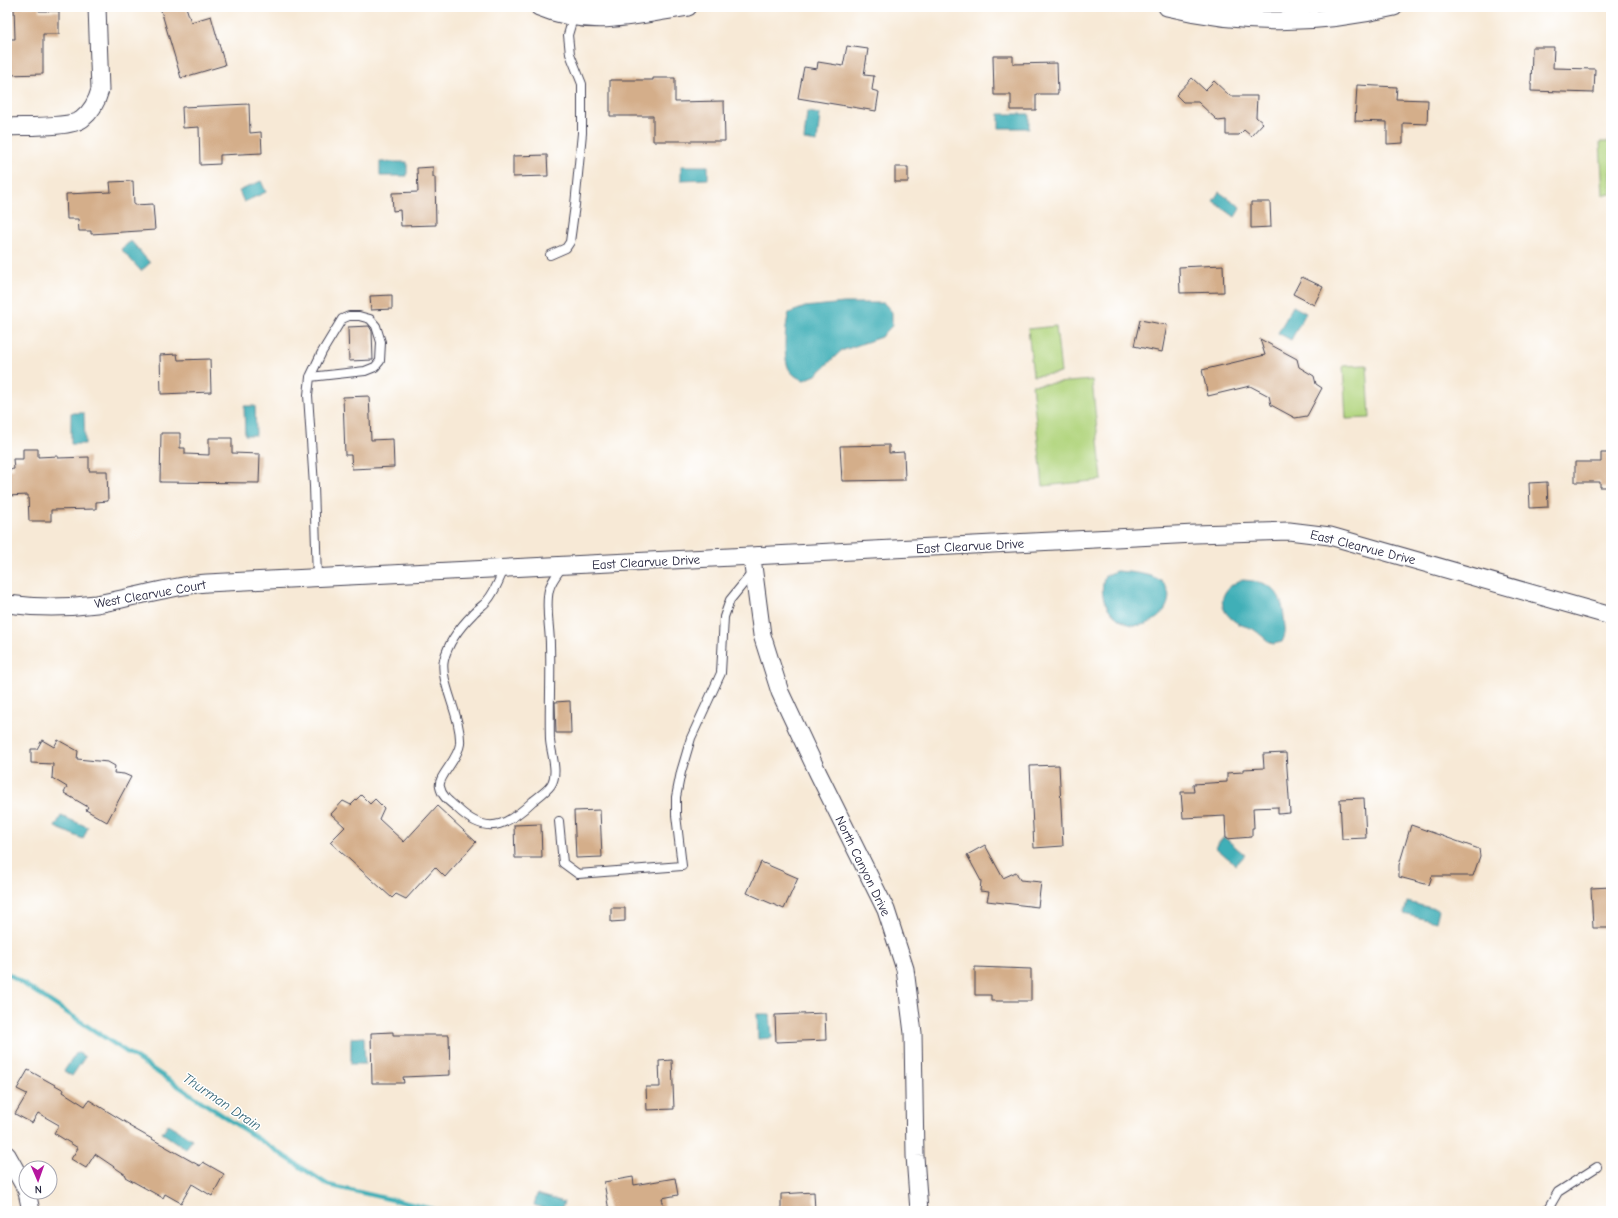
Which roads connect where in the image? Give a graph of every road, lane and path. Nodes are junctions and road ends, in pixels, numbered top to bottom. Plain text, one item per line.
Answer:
1 (97, 7) edge
2 (539, 7) edge
3 (688, 7) edge
4 (1167, 7) edge
5 (1394, 7) edge
6 (573, 18) junction
7 (7, 126) edge
8 (550, 255) dead end
9 (310, 377) junction
10 (753, 564) junction
11 (563, 566) junction
12 (504, 569) junction
13 (317, 578) junction
14 (7, 604) edge
15 (1611, 616) edge
16 (559, 821) dead end
17 (7, 1155) edge
18 (1597, 1167) dead end
19 (18, 1175) edge
20 (29, 1200) edge
21 (31, 1211) edge
22 (919, 1211) edge
23 (1547, 1211) edge

1 - 7 street
2 - 6 street
3 - 6 street
4 - 5 street
6 - 8 lane
9 - 9 lane
9 - 13 lane
10 - 11 street, East Clearvue Drive
10 - 15 street, East Clearvue Drive
10 - 16 lane
10 - 22 street, North Canyon Drive
11 - 12 street, East Clearvue Drive
11 - 12 lane
12 - 13 street, East Clearvue Drive
13 - 14 street, West Clearvue Court
17 - 19 street
18 - 23 lane
20 - 21 street

